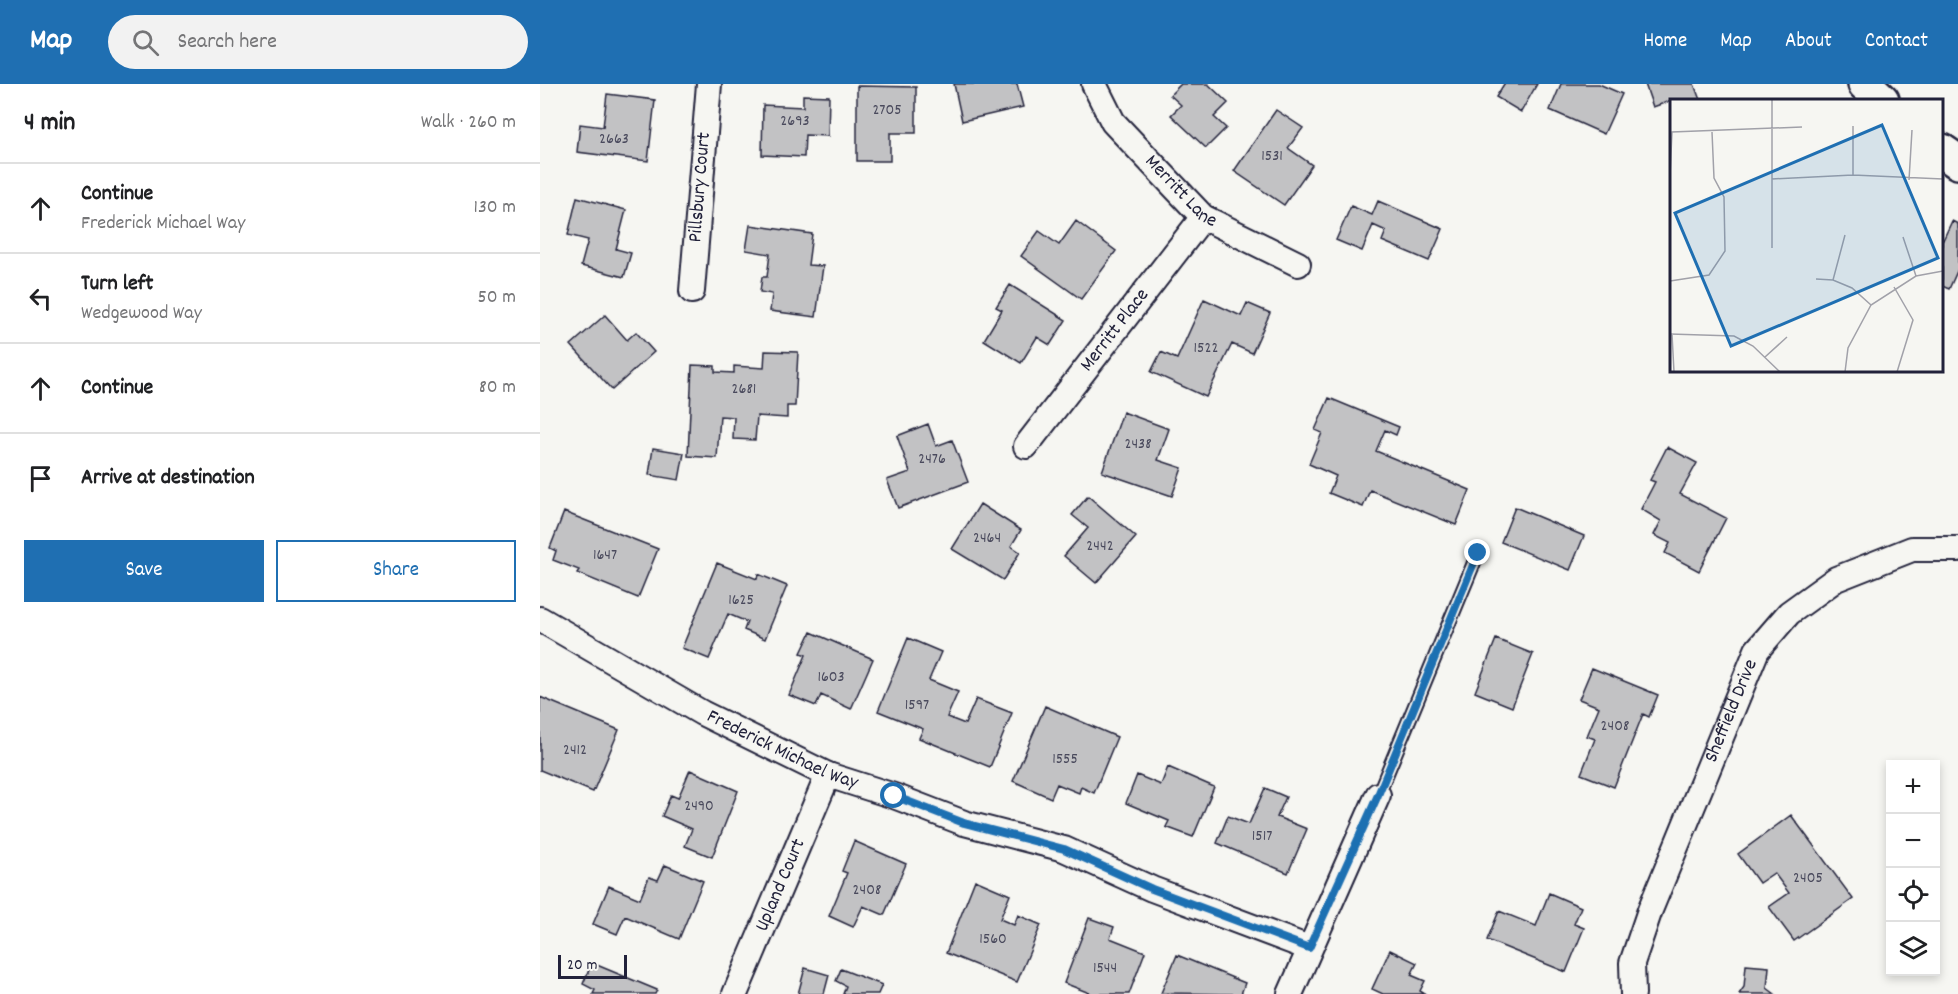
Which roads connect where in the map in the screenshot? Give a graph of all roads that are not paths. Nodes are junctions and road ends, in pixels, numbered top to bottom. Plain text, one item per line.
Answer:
1 (709, 84) edge
2 (1094, 84) edge
3 (1865, 84) edge
4 (1881, 99) edge
5 (1943, 152) edge
6 (1958, 162) edge
7 (1203, 216) junction
8 (1298, 264) dead end
9 (692, 291) dead end
10 (1026, 446) dead end
11 (1958, 549) edge
12 (1478, 553) dead end
13 (540, 620) edge
14 (828, 775) junction
15 (1378, 795) joint
16 (1309, 948) junction
17 (735, 994) edge
18 (1290, 994) edge
19 (1633, 994) edge

1 - 9 street, Pillsbury Court
2 - 7 street, Merritt Lane
3 - 4 street
5 - 6 street
7 - 8 street, Merritt Lane
7 - 10 street, Merritt Place
11 - 19 street, Sheffield Drive
12 - 15 lane
13 - 14 street, Frederick Michael Way
14 - 16 street, Frederick Michael Way
14 - 17 street, Upland Court
15 - 16 street
16 - 18 street

